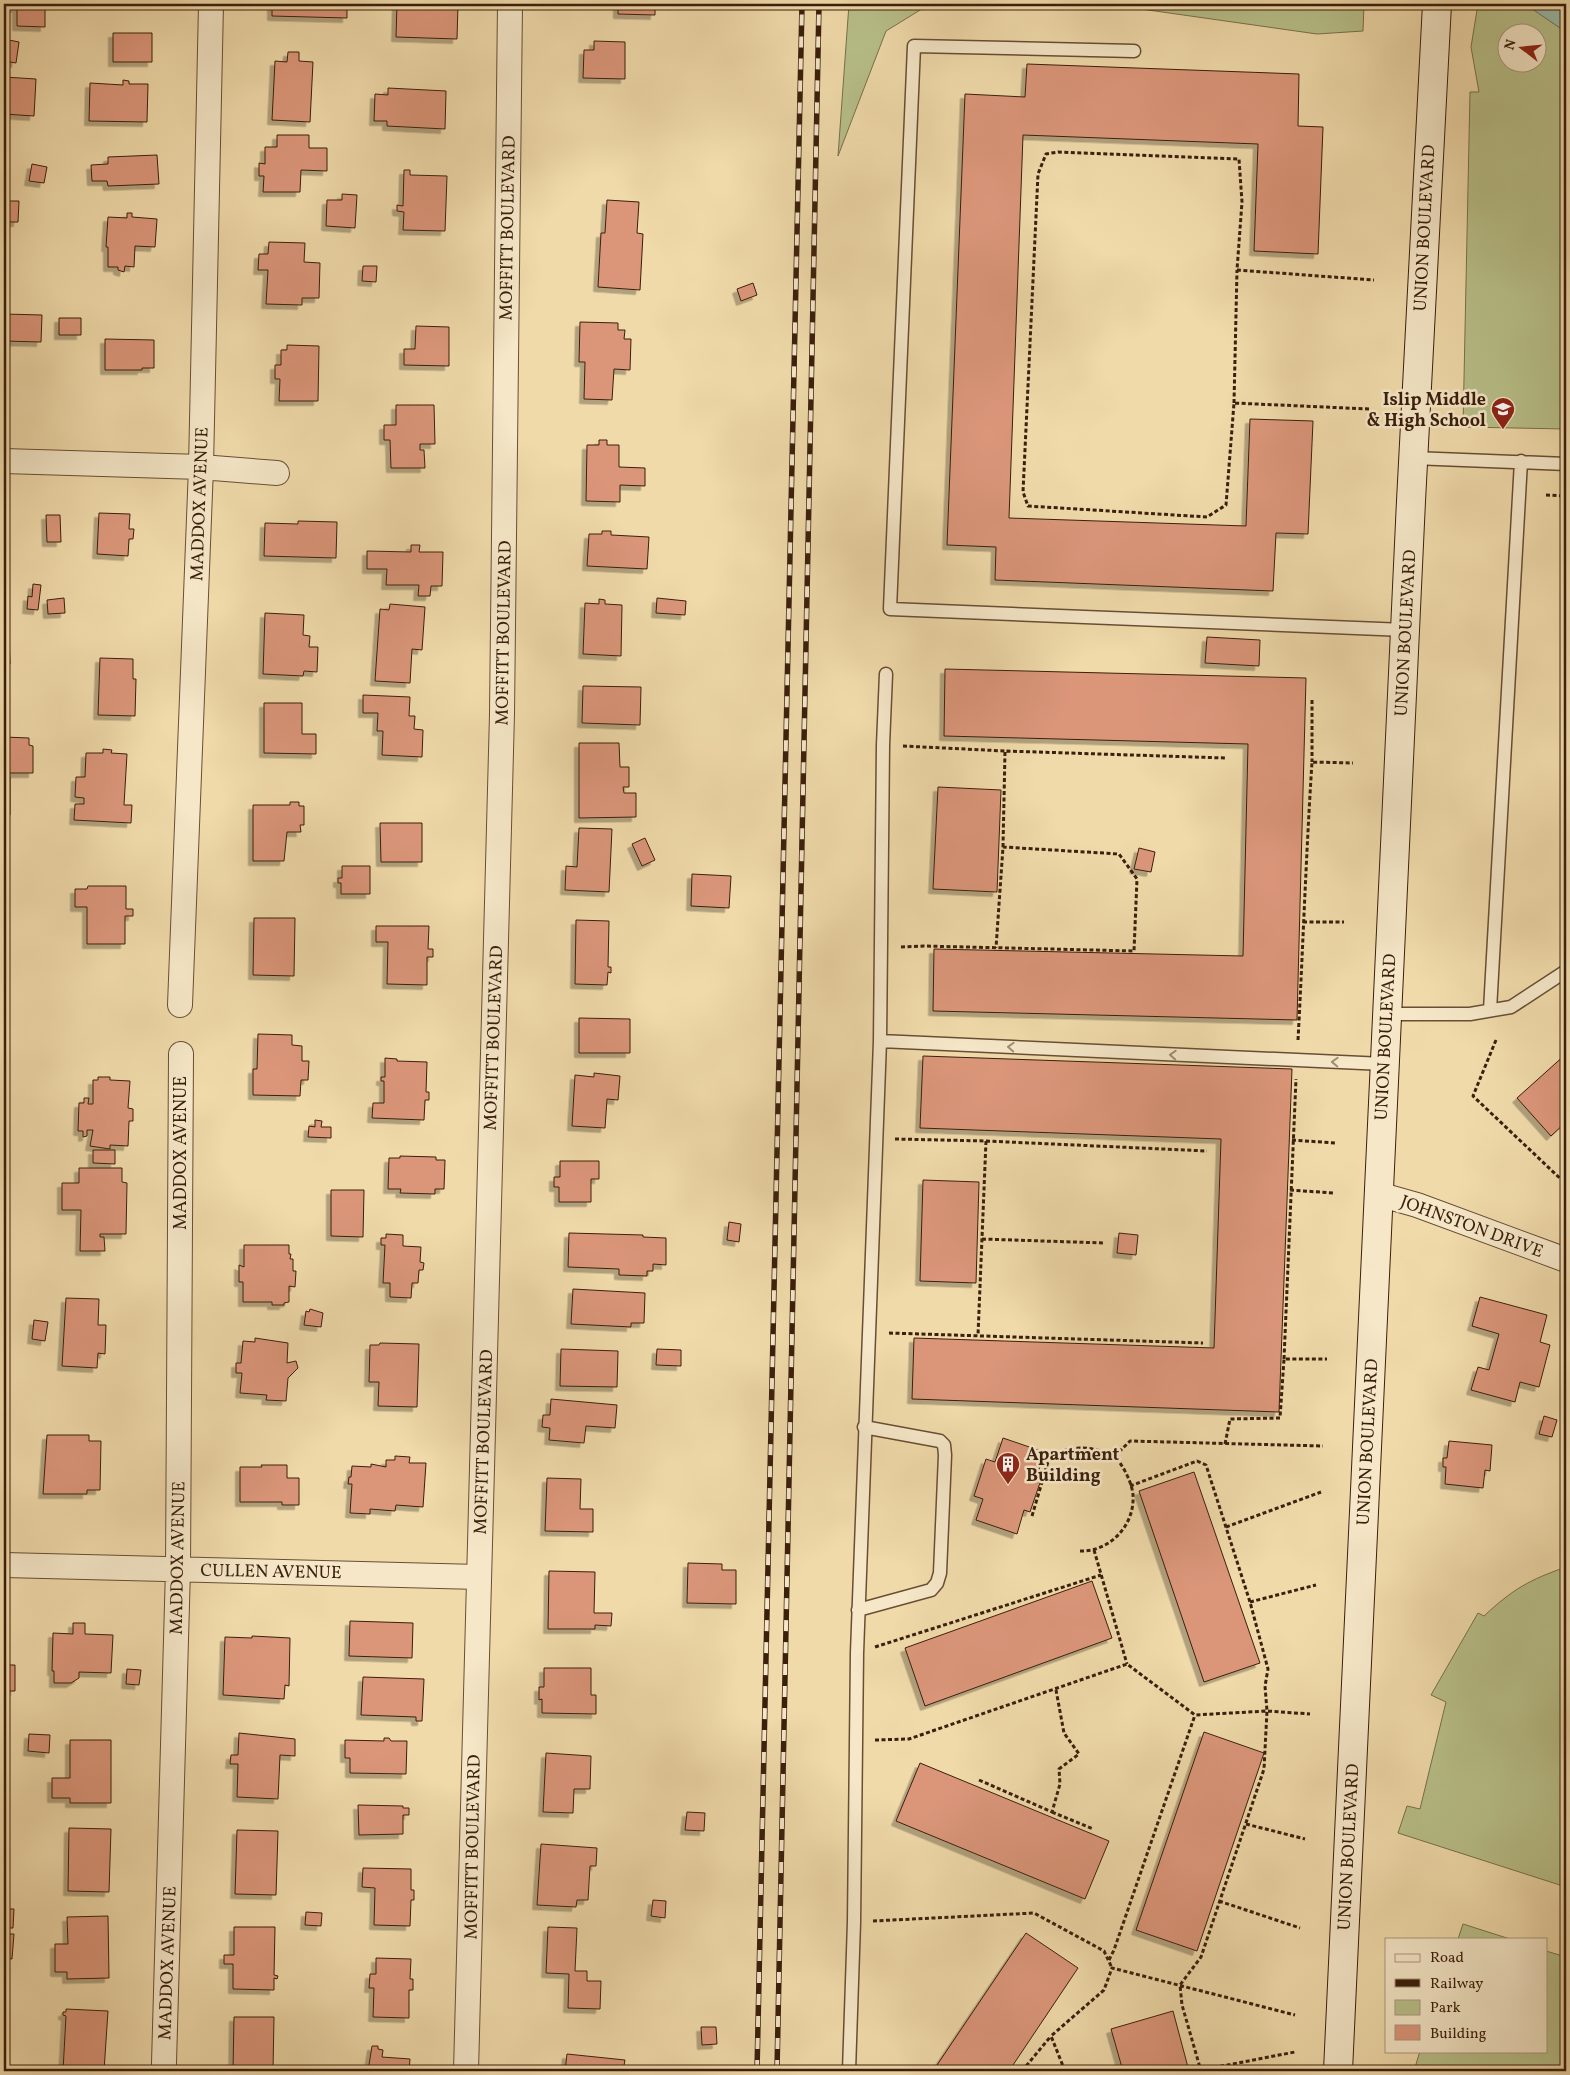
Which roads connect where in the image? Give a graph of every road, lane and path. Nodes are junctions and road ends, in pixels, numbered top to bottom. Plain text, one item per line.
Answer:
1 (211, 4) edge
2 (510, 4) edge
3 (1437, 4) edge
4 (1134, 51) dead end
5 (1236, 270) junction
6 (1374, 280) dead end
7 (1234, 403) junction
8 (1369, 409) dead end
9 (1413, 458) junction
10 (4, 461) edge
11 (1521, 461) junction
12 (1566, 464) edge
13 (201, 467) junction
14 (277, 473) dead end
15 (1546, 495) dead end
16 (1566, 496) edge
17 (1405, 630) junction
18 (886, 674) dead end
19 (1312, 700) dead end
20 (883, 745) junction
21 (1005, 751) junction
22 (1226, 758) dead end
23 (1312, 762) junction
24 (1353, 763) dead end
25 (1004, 847) junction
26 (1303, 922) junction
27 (1344, 922) dead end
28 (882, 948) junction
29 (996, 948) junction
30 (1566, 971) edge
31 (180, 1005) dead end
32 (1490, 1010) junction
33 (1386, 1014) junction
34 (1496, 1040) dead end
35 (880, 1041) junction
36 (180, 1054) dead end
37 (1297, 1061) junction
38 (1384, 1064) junction
39 (876, 1138) junction
40 (1292, 1140) junction
41 (986, 1142) junction
42 (1334, 1143) dead end
43 (1207, 1151) dead end
44 (1566, 1184) edge
45 (1290, 1190) junction
46 (1333, 1193) dead end
47 (1378, 1194) junction
48 (982, 1239) junction
49 (1104, 1243) dead end
50 (1566, 1260) edge
51 (868, 1333) junction
52 (978, 1335) junction
53 (1202, 1343) dead end
54 (1284, 1359) junction
55 (1327, 1359) dead end
56 (864, 1427) junction
57 (1225, 1444) junction
58 (1323, 1446) dead end
59 (1115, 1456) junction
60 (1130, 1486) junction
61 (1321, 1492) dead end
62 (1032, 1516) dead end
63 (1226, 1527) junction
64 (1094, 1550) junction
65 (1080, 1551) dead end
66 (4, 1565) edge
67 (178, 1569) junction
68 (1101, 1575) junction
69 (479, 1577) junction
70 (1316, 1585) dead end
71 (1250, 1602) junction
72 (858, 1610) junction
73 (857, 1653) junction
74 (1127, 1664) junction
75 (1056, 1690) junction
76 (1267, 1711) junction
77 (1310, 1714) dead end
78 (1194, 1715) junction
79 (855, 1741) junction
80 (979, 1780) dead end
81 (1052, 1812) junction
82 (1246, 1824) junction
83 (1093, 1829) dead end
84 (1305, 1839) dead end
85 (1220, 1901) junction
86 (854, 1922) junction
87 (1300, 1928) dead end
88 (1108, 1960) junction
89 (1112, 1968) junction
90 (1180, 1985) junction
91 (1295, 2015) dead end
92 (1051, 2036) junction
93 (1295, 2052) dead end
94 (164, 2063) dead end
95 (466, 2071) edge
96 (849, 2071) edge
97 (1022, 2071) edge
98 (1065, 2071) edge
99 (1201, 2071) edge
100 (1338, 2071) edge

1 - 13 street, MADDOX AVENUE
2 - 69 street, MOFFITT BOULEVARD
3 - 9 main road, UNION BOULEVARD
4 - 17 lane
5 - 6 path
5 - 7 path
5 - 7 path
7 - 8 path
9 - 11 lane
9 - 17 main road, UNION BOULEVARD
10 - 13 street
11 - 12 lane
11 - 32 lane
13 - 14 street
13 - 31 street, MADDOX AVENUE
15 - 16 path
17 - 33 main road, UNION BOULEVARD
18 - 20 lane
19 - 23 path
20 - 21 path
20 - 28 lane
21 - 22 path
21 - 25 path
23 - 24 path
23 - 26 path
25 - 29 path
25 - 29 path
26 - 27 path
26 - 37 path
28 - 29 path
28 - 35 lane
30 - 32 lane
32 - 33 lane
33 - 38 main road, UNION BOULEVARD
34 - 44 path
37 -> 35 lane
35 - 39 lane
36 - 67 street, MADDOX AVENUE
38 -> 37 lane
37 - 40 path
38 - 47 main road, UNION BOULEVARD
39 - 41 path
39 - 51 lane
40 - 42 path
40 - 45 path
41 - 43 path
41 - 48 path
45 - 46 path
45 - 54 path
47 - 50 street, JOHNSTON DRIVE
47 - 100 main road, UNION BOULEVARD
48 - 49 path
48 - 52 path
51 - 52 path
51 - 56 lane
52 - 53 path
54 - 55 path
54 - 57 path
56 - 72 lane
56 - 72 lane
57 - 58 path
57 - 59 path
59 - 60 path
59 - 62 path
60 - 63 path
60 - 64 path
61 - 63 path
63 - 71 path
64 - 65 path
64 - 68 path
66 - 67 street, CULLEN AVENUE
67 - 69 street, CULLEN AVENUE
67 - 94 street, MADDOX AVENUE
68 - 73 path
68 - 74 path
69 - 95 street, MOFFITT BOULEVARD
70 - 71 path
71 - 76 path
72 - 73 lane
73 - 79 lane
74 - 75 path
74 - 78 path
75 - 79 path
75 - 81 path
76 - 77 path
76 - 78 path
76 - 82 path
78 - 88 path
79 - 86 lane
80 - 81 path
81 - 83 path
82 - 84 path
82 - 85 path
85 - 87 path
85 - 90 path
86 - 88 path
86 - 96 lane
88 - 89 path
89 - 90 path
89 - 92 path
90 - 91 path
90 - 99 path
92 - 97 path
92 - 98 path
93 - 99 path

